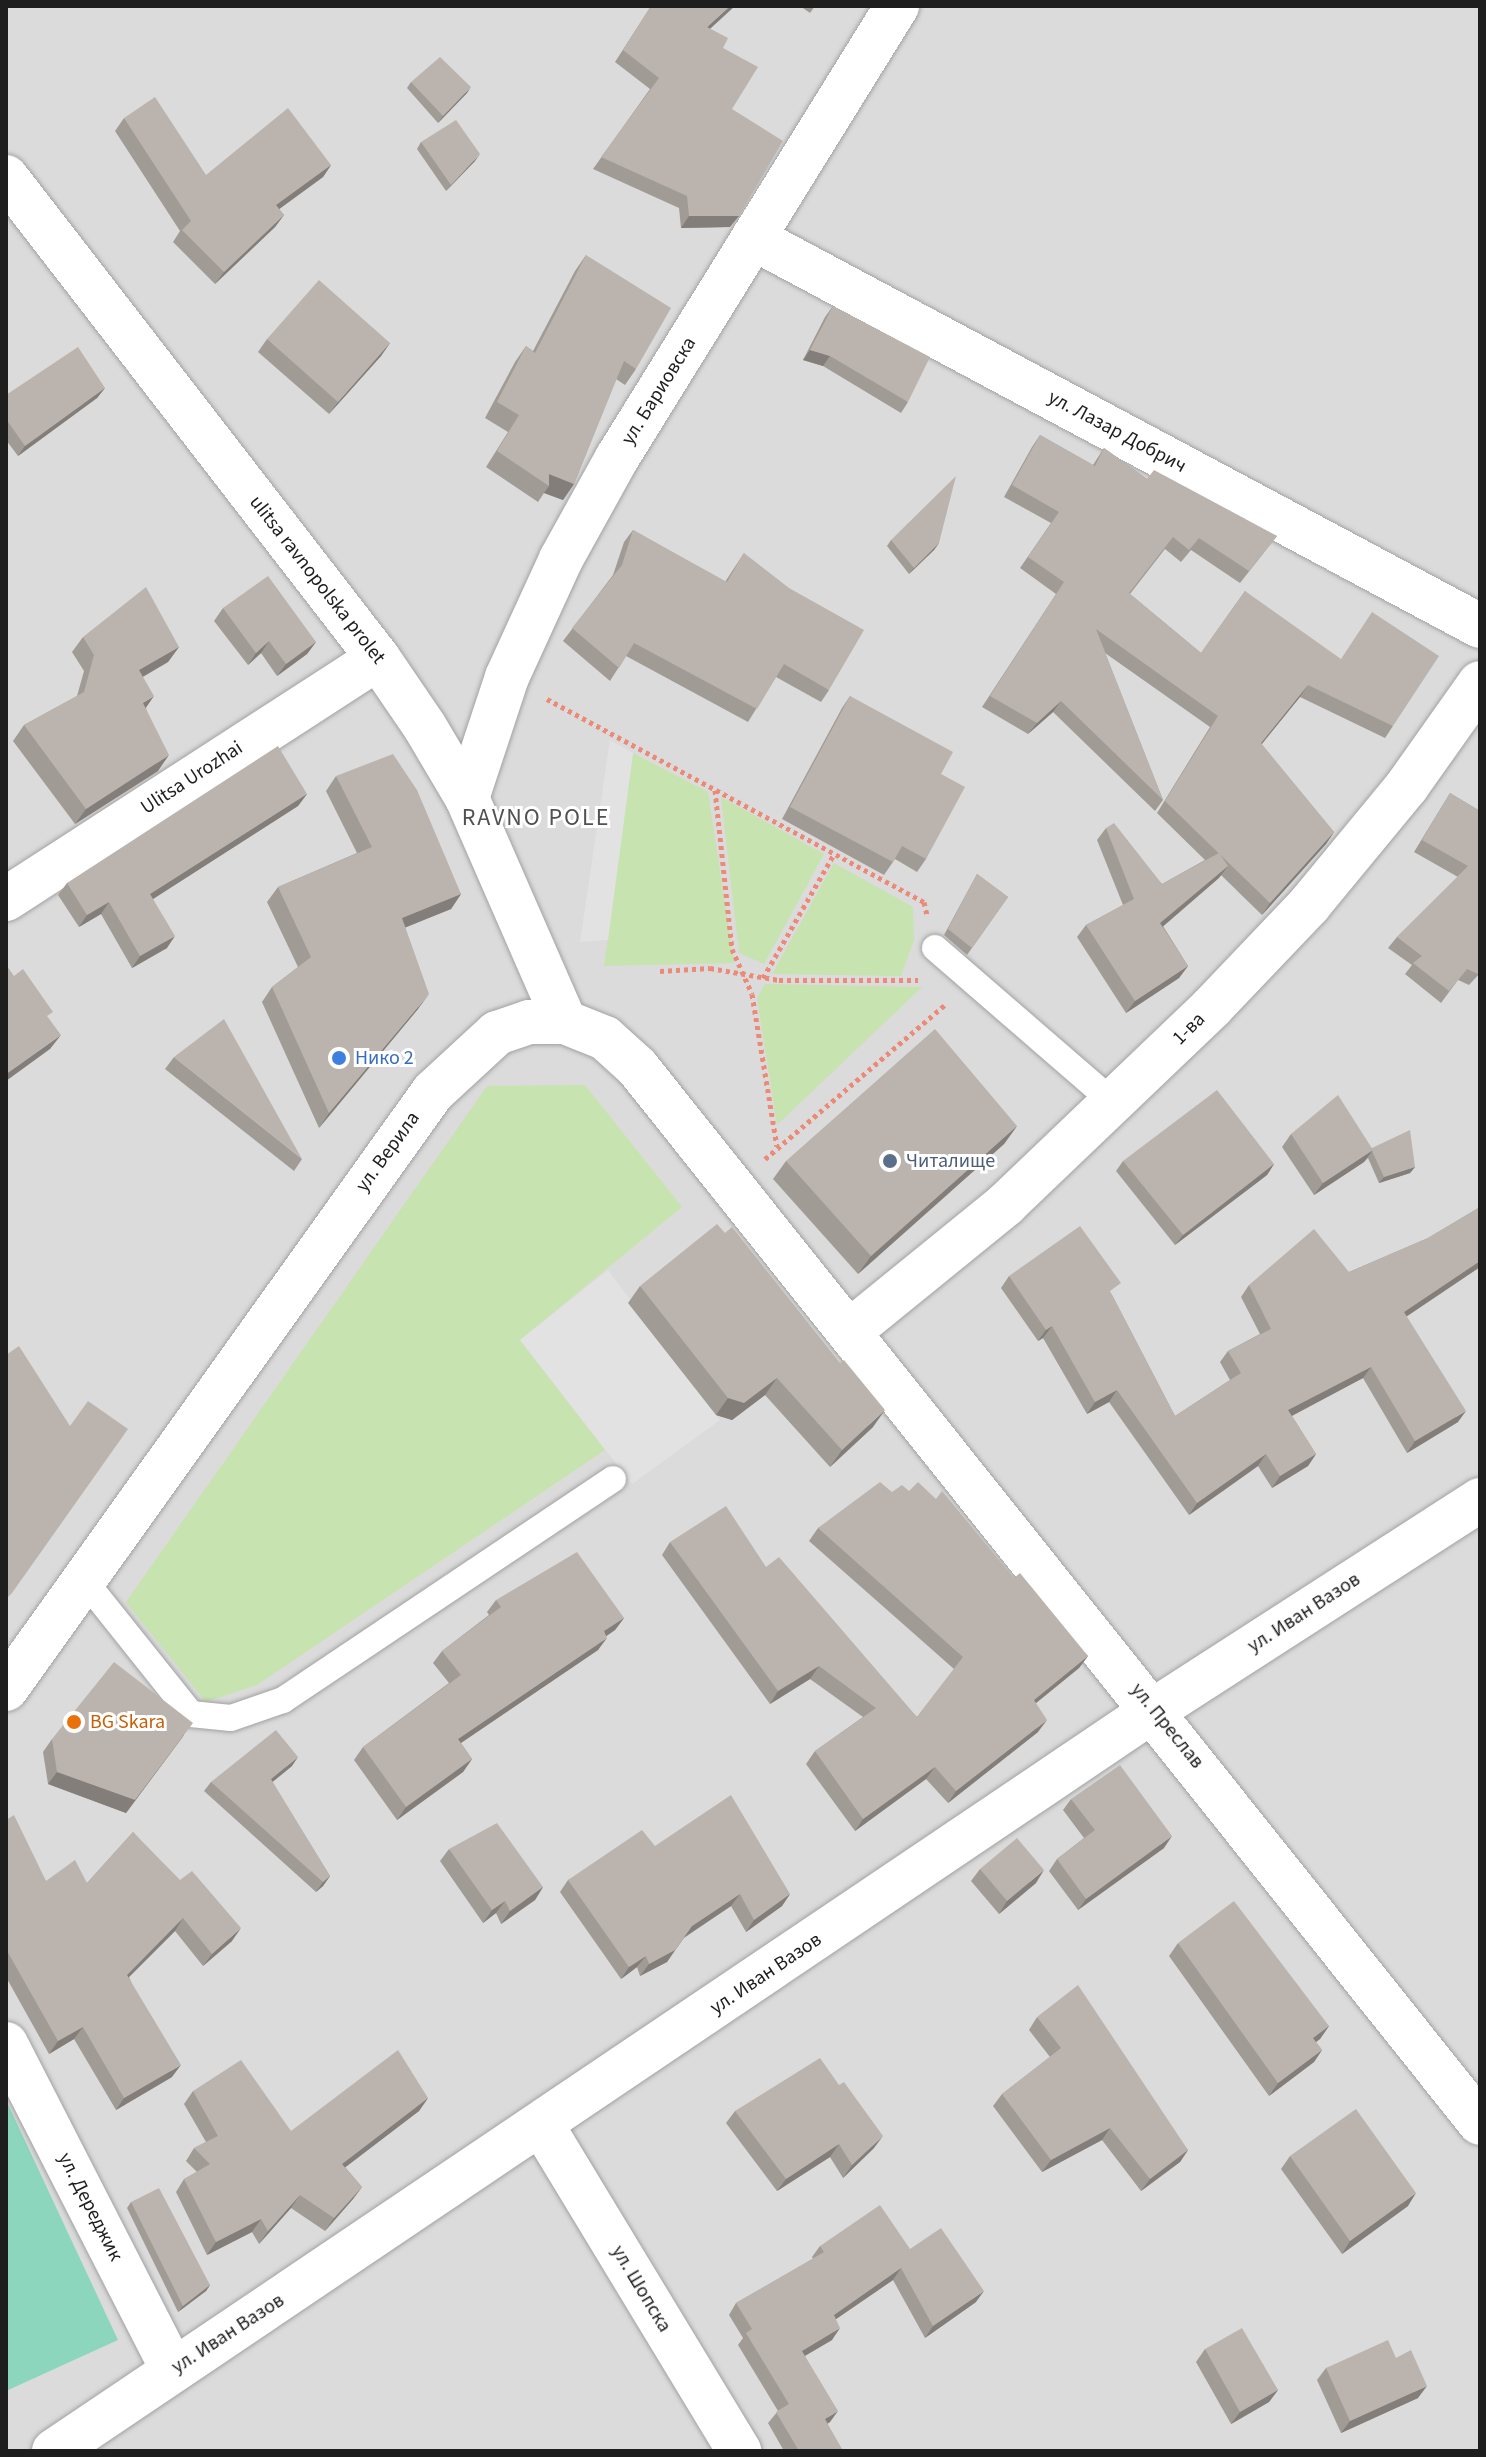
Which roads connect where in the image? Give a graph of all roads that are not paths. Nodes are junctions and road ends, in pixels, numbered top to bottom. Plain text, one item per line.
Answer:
1 (897, 6) edge
2 (6, 177) edge
3 (753, 238) junction
4 (1480, 626) edge
5 (378, 658) junction
6 (1480, 683) edge
7 (467, 798) junction
8 (6, 899) edge
9 (935, 948) road end
10 (565, 1022) junction
11 (1114, 1103) junction
12 (850, 1331) junction
13 (613, 1479) dead end
14 (1480, 1500) edge
15 (84, 1580) junction
16 (6, 1689) edge
17 (1154, 1710) junction
18 (6, 2044) edge
19 (1480, 2123) edge
20 (543, 2127) junction
21 (173, 2370) junction
22 (54, 2451) edge
23 (739, 2451) edge

1 - 3 street, ул. Бариовска
2 - 5 street, ulitsa ravnopolska prolet
3 - 4 street, ул. Лазар Добрич
3 - 7 street, ул. Бариовска
5 - 7 street, ulitsa ravnopolska prolet
5 - 8 street, Ulitsa Urozhai
6 - 11 street, 1-ва
7 - 10 street, ulitsa ravnopolska prolet
9 - 11 lane
10 - 12 street, ул. Верила
10 - 15 street, ул. Верила
11 - 12 street, 1-ва
12 - 17 street, ул. Преслав
13 - 15 lane
14 - 17 street, ул. Иван Вазов
15 - 16 street, ул. Верила
17 - 19 street, ул. Преслав
17 - 20 street, ул. Иван Вазов
18 - 21 street, ул. Дереджик
20 - 21 street, ул. Иван Вазов
20 - 23 street, ул. Шопска
21 - 22 street, ул. Иван Вазов

